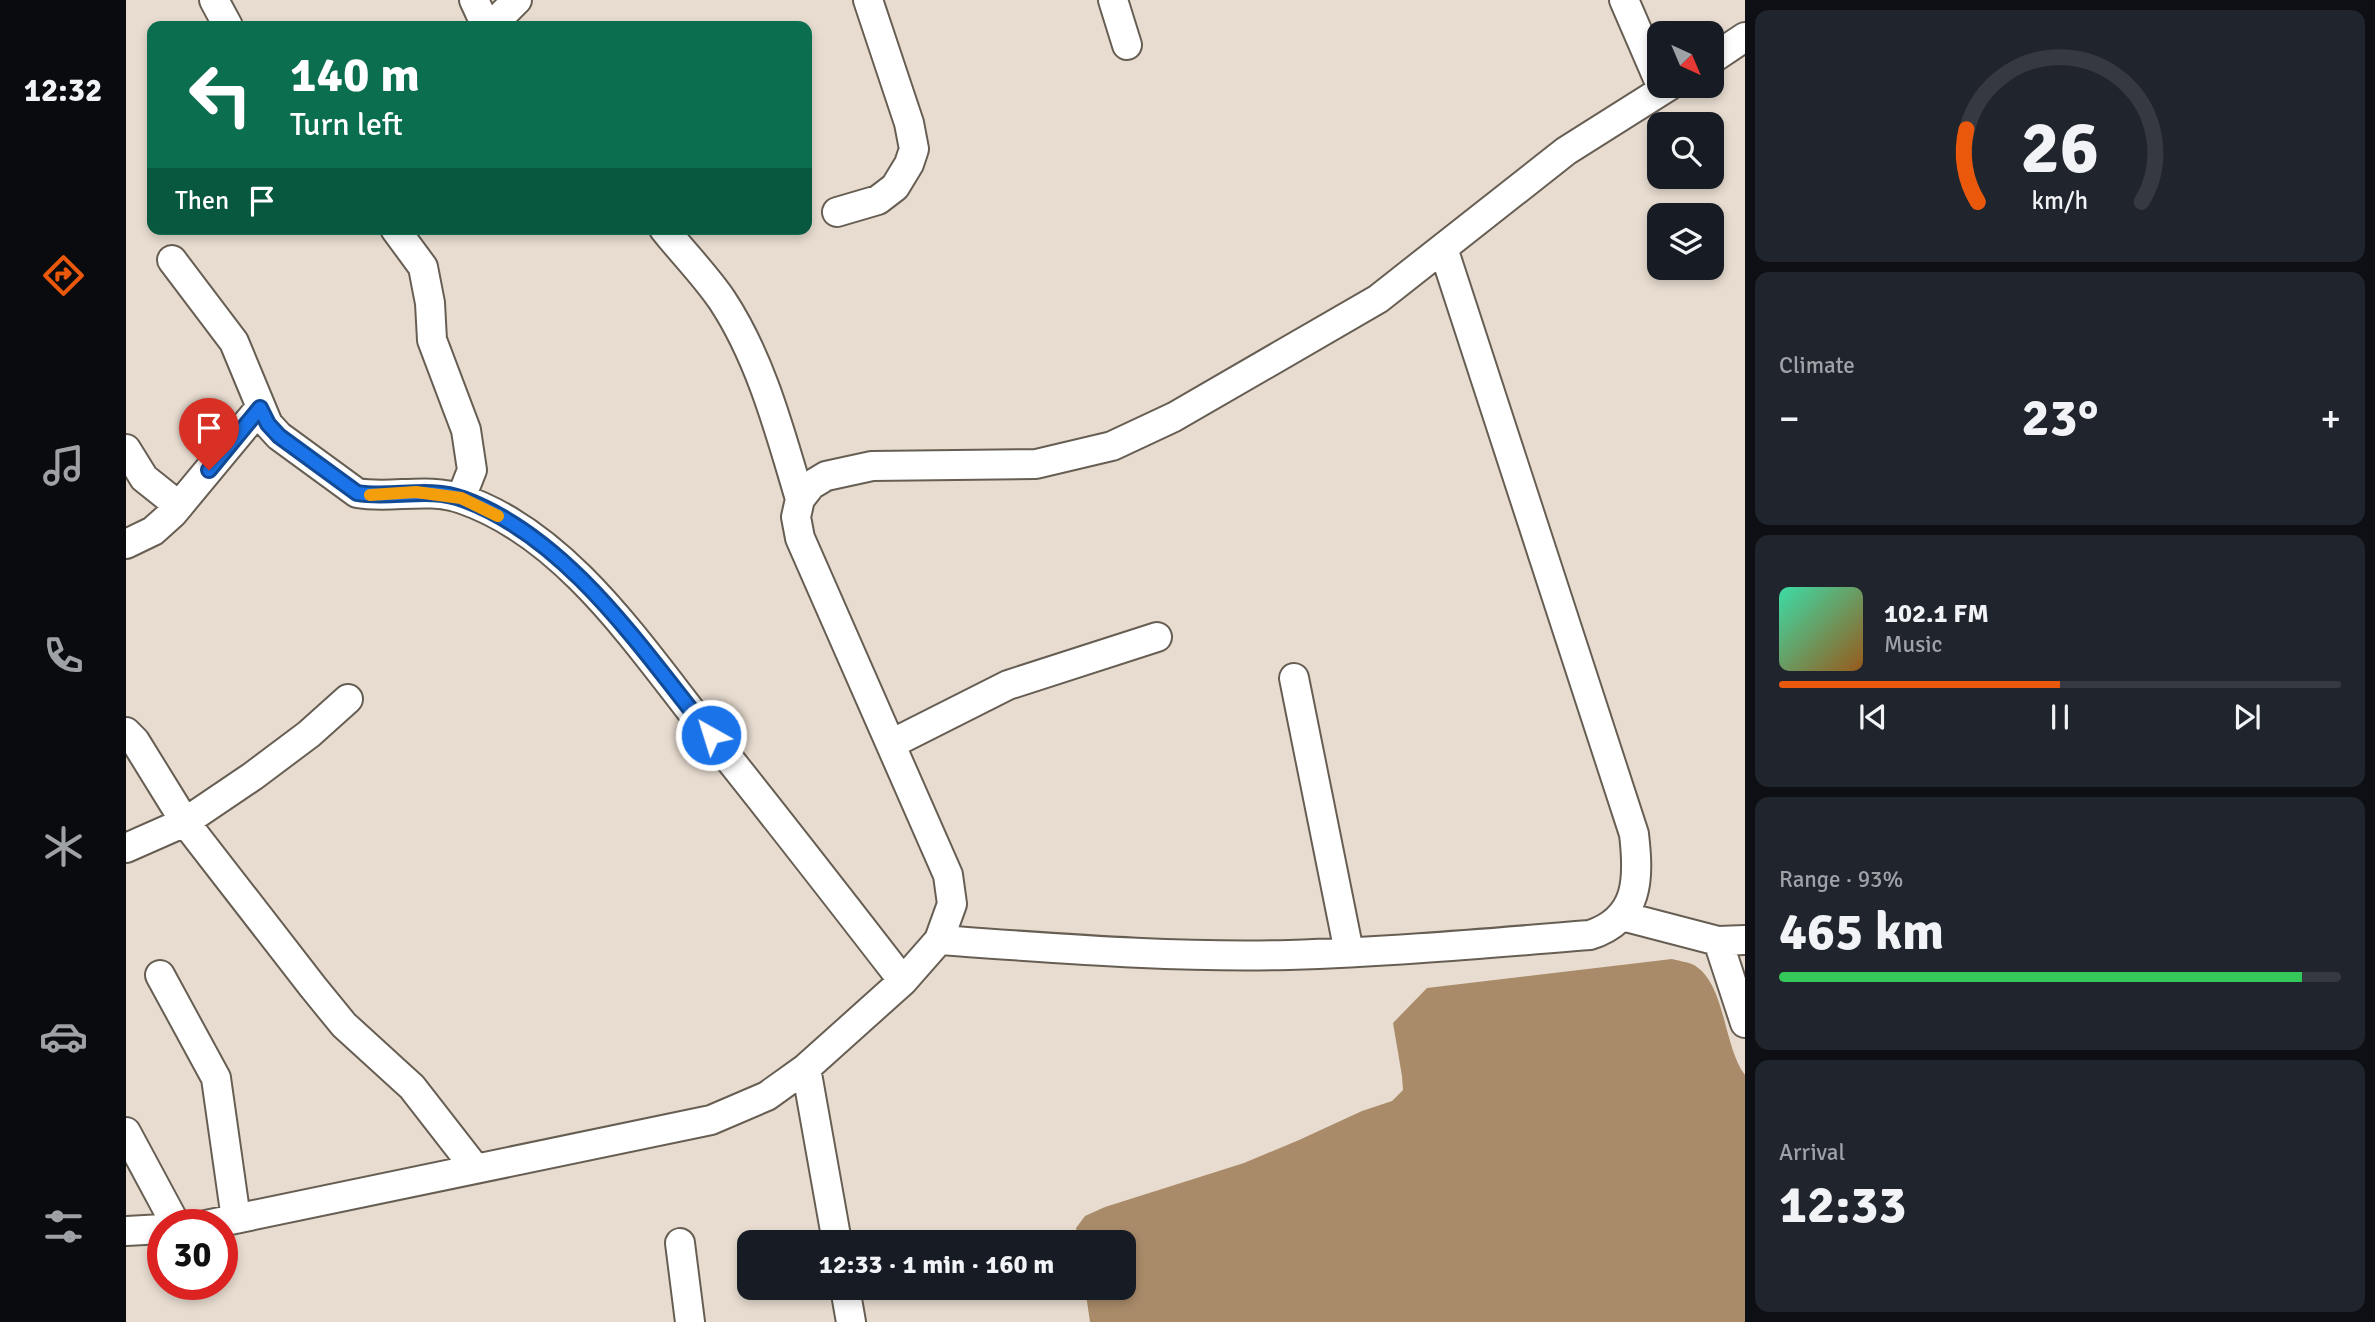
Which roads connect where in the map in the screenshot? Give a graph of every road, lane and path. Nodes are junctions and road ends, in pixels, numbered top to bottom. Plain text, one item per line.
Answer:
1 (214, 0) edge
2 (474, 0) edge
3 (517, 0) edge
4 (868, 0) edge
5 (1113, 0) edge
6 (1624, 0) edge
7 (225, 21) edge
8 (484, 21) edge
9 (496, 21) edge
10 (1745, 37) edge
11 (1127, 45) dead end
12 (1647, 51) edge
13 (1724, 51) edge
14 (1647, 97) edge
15 (837, 212) dead end
16 (399, 235) edge
17 (669, 235) edge
18 (1443, 248) junction
19 (172, 260) dead end
20 (260, 408) junction
21 (126, 449) edge
22 (461, 498) junction
23 (800, 499) junction
24 (179, 506) junction
25 (126, 544) edge
26 (1157, 637) dead end
27 (1294, 678) dead end
28 (348, 699) dead end
29 (126, 732) edge
30 (891, 744) junction
31 (185, 822) junction
32 (126, 848) edge
33 (1622, 916) junction
34 (939, 940) junction
35 (1731, 940) edge
36 (1349, 952) junction
37 (160, 975) dead end
38 (903, 981) junction
39 (1745, 1023) edge
40 (806, 1068) junction
41 (126, 1132) edge
42 (475, 1168) junction
43 (167, 1209) edge
44 (235, 1209) edge
45 (238, 1219) edge
46 (147, 1230) edge
47 (835, 1230) edge
48 (126, 1231) edge
49 (680, 1243) dead end
50 (847, 1300) edge
51 (690, 1322) edge
52 (851, 1322) edge

1 - 7 street
2 - 8 street
3 - 9 street
4 - 15 street
5 - 11 street
6 - 12 street
10 - 13 street
14 - 18 street
16 - 22 street
17 - 23 street
18 - 23 street
18 - 33 street
19 - 20 street
20 - 22 street
20 - 24 street
21 - 24 street
22 - 38 street
23 - 30 street
24 - 25 street
26 - 30 street
27 - 36 street
28 - 31 street
29 - 31 street
30 - 34 street
31 - 32 street
31 - 42 street
33 - 35 street
33 - 36 street
34 - 36 street
34 - 38 street
35 - 39 street
37 - 44 street
38 - 40 street
40 - 42 street
40 - 47 street
41 - 43 street
42 - 45 street
46 - 48 street
49 - 51 street
50 - 52 street

